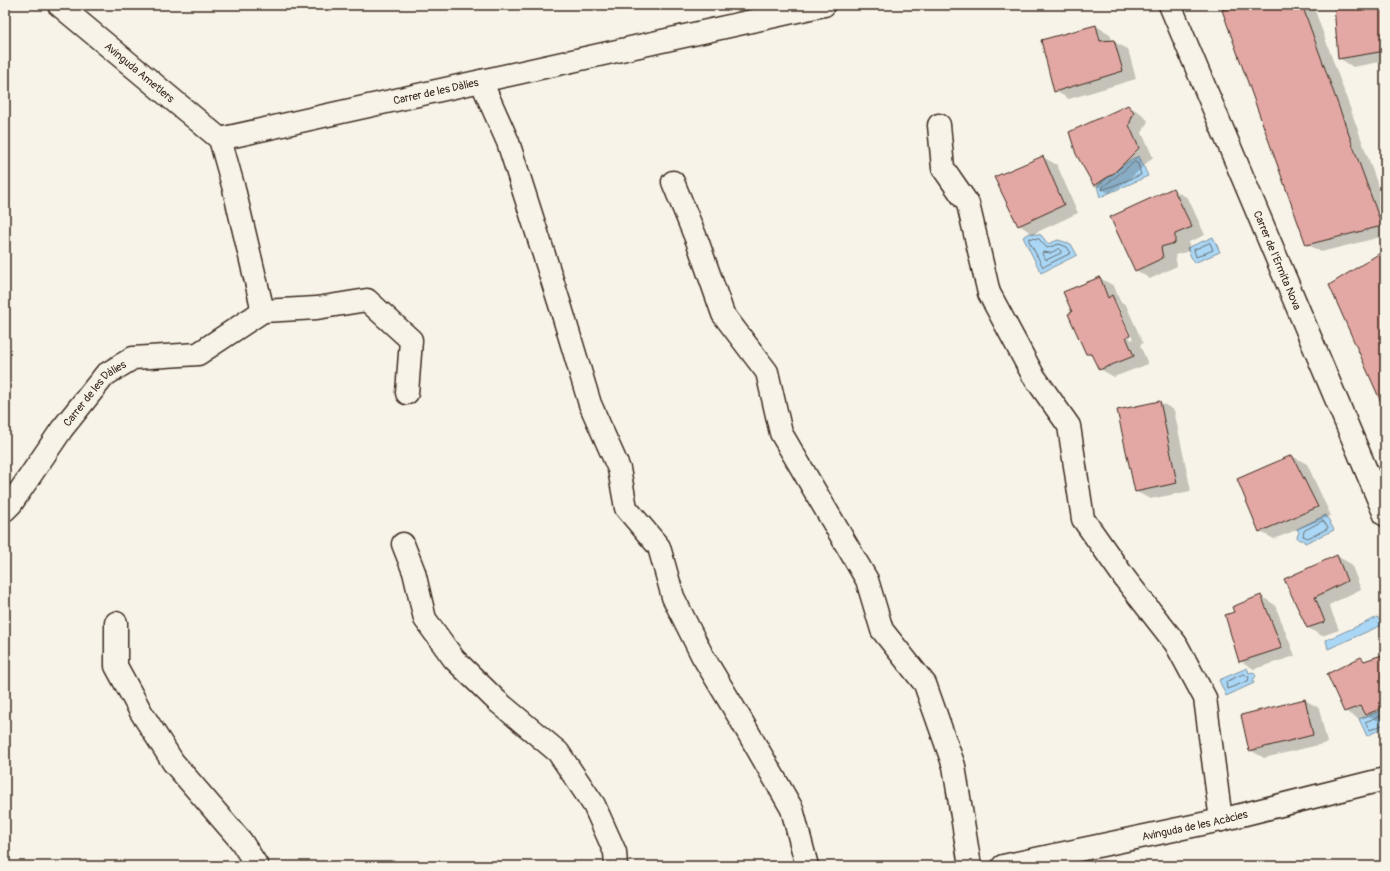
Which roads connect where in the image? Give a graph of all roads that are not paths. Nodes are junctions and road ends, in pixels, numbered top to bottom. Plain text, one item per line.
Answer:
1 (59, 5) edge
2 (824, 5) edge
3 (1170, 5) edge
4 (481, 81) junction
5 (939, 125) dead end
6 (220, 139) junction
7 (673, 182) dead end
8 (263, 311) junction
9 (407, 393) dead end
10 (5, 510) edge
11 (1385, 515) edge
12 (403, 544) dead end
13 (116, 623) dead end
14 (1385, 779) edge
15 (1221, 820) junction
16 (257, 866) edge
17 (616, 866) edge
18 (806, 866) edge
19 (970, 866) edge
20 (1003, 866) edge

1 - 6 street, Avinguda Ametlers
2 - 4 street, Carrer de les Dàlies
3 - 11 street, Carrer de l'Ermita Nova
4 - 6 street, Carrer de les Dàlies
4 - 18 street
5 - 15 street
6 - 8 street
7 - 19 street
8 - 9 street
8 - 10 street, Carrer de les Dàlies
12 - 17 street
13 - 16 street
14 - 15 street, Avinguda de les Acàcies
15 - 20 street, Avinguda de les Acàcies

